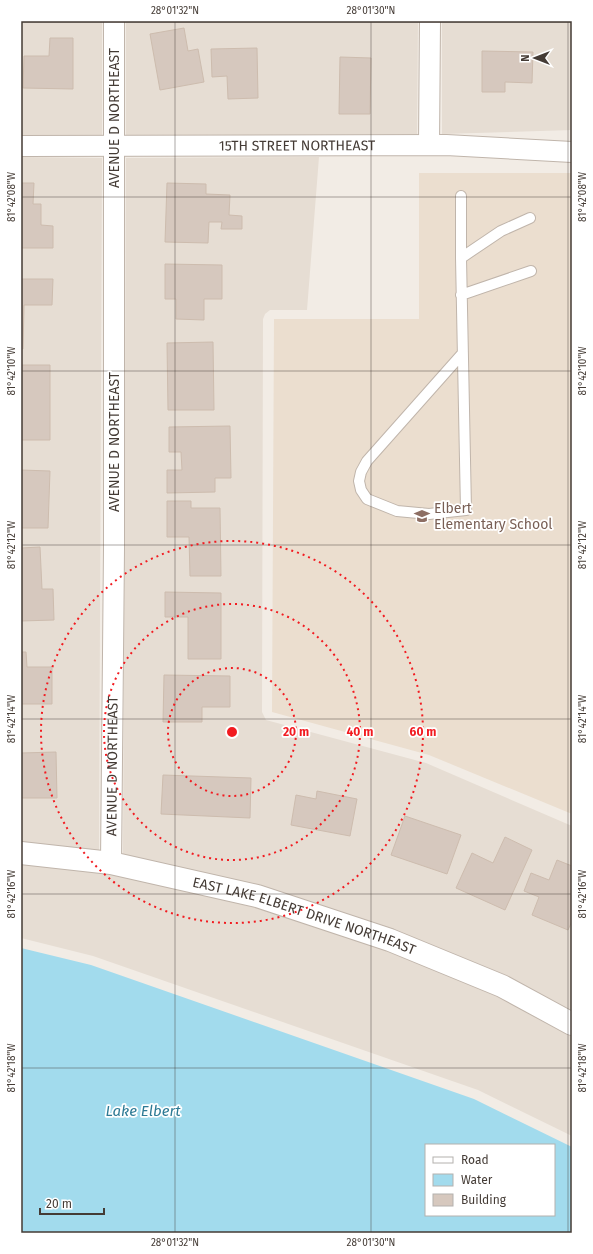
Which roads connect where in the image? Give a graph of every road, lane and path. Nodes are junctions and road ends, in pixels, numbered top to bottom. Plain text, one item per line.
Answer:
1 (114, 21) edge
2 (430, 21) edge
3 (430, 145) junction
4 (21, 146) edge
5 (114, 147) junction
6 (572, 152) edge
7 (461, 196) dead end
8 (530, 218) dead end
9 (461, 258) junction
10 (531, 271) dead end
11 (461, 295) junction
12 (462, 354) junction
13 (21, 853) edge
14 (111, 863) junction
15 (572, 1024) edge

1 - 5 street, AVENUE D NORTHEAST
2 - 3 street
3 - 5 street, 15TH STREET NORTHEAST
3 - 6 street, 15TH STREET NORTHEAST
4 - 5 street, 15TH STREET NORTHEAST
5 - 14 street, AVENUE D NORTHEAST
7 - 9 lane
8 - 9 lane
9 - 11 lane
10 - 11 lane
11 - 12 lane
12 - 12 lane
13 - 14 street, EAST LAKE ELBERT DRIVE NORTHEAST
14 - 15 street, EAST LAKE ELBERT DRIVE NORTHEAST

